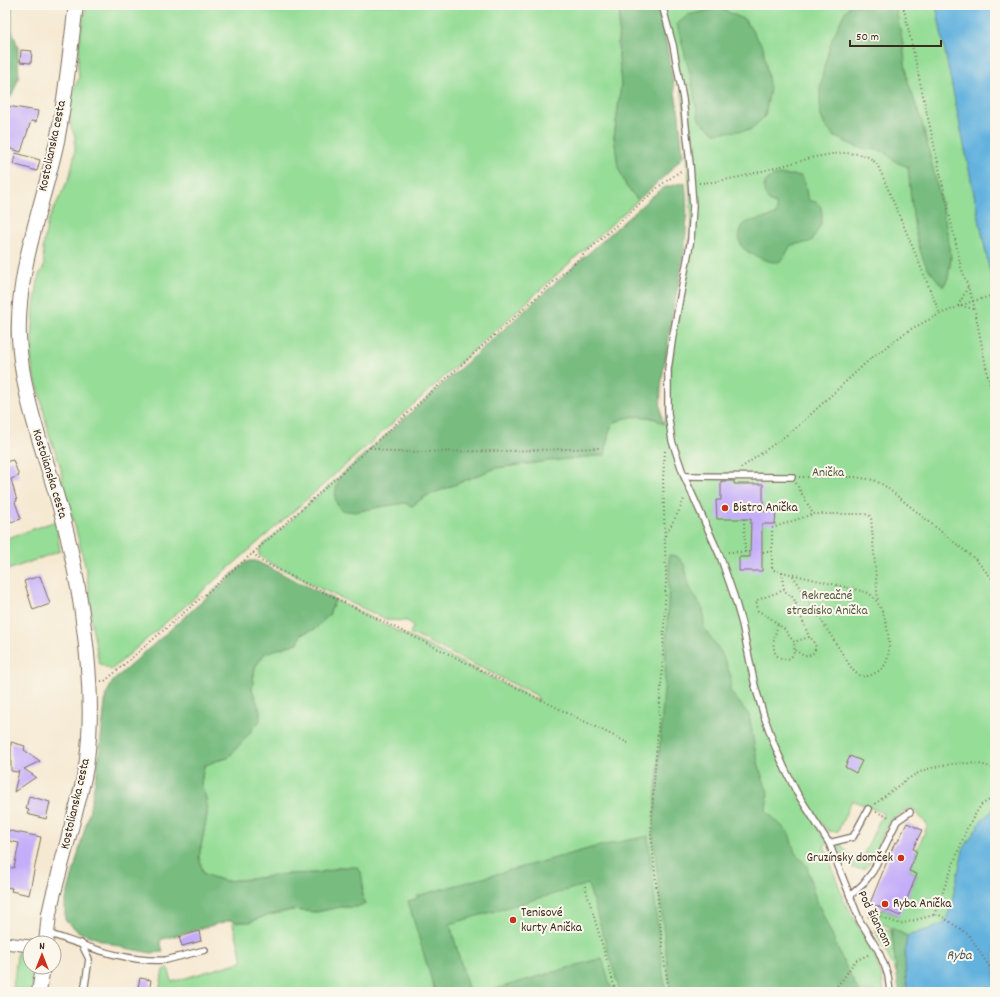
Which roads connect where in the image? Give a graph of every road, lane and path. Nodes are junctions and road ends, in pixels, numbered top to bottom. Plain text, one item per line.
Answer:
1 (76, 5) edge
2 (662, 5) edge
3 (903, 5) edge
4 (690, 164) junction
5 (692, 183) junction
6 (968, 286) junction
7 (995, 295) edge
8 (973, 301) junction
9 (958, 307) junction
10 (974, 309) junction
11 (940, 314) junction
12 (995, 412) edge
13 (672, 441) junction
14 (370, 447) junction
15 (600, 448) dead end
16 (684, 476) junction
17 (729, 476) junction
18 (792, 477) joint
19 (797, 486) dead end
20 (689, 488) junction
21 (813, 514) junction
22 (744, 519) dead end
23 (665, 537) junction
24 (253, 552) junction
25 (745, 552) junction
26 (750, 552) dead end
27 (763, 552) dead end
28 (772, 552) junction
29 (720, 556) junction
30 (782, 572) junction
31 (792, 574) junction
32 (995, 582) edge
33 (784, 590) junction
34 (878, 603) junction
35 (778, 624) junction
36 (809, 637) junction
37 (794, 642) junction
38 (796, 650) junction
39 (90, 683) junction
40 (628, 743) dead end
41 (995, 770) edge
42 (995, 799) edge
43 (873, 805) dead end
44 (868, 809) dead end
45 (910, 812) dead end
46 (882, 815) dead end
47 (891, 818) dead end
48 (829, 843) junction
49 (585, 886) dead end
50 (850, 896) junction
51 (934, 915) junction
52 (860, 920) junction
53 (46, 935) edge
54 (62, 940) edge
55 (5, 943) edge
56 (81, 943) junction
57 (22, 945) edge
58 (205, 950) dead end
59 (878, 950) junction
60 (42, 975) edge
61 (995, 976) edge
62 (39, 992) edge
63 (84, 992) edge
64 (616, 992) edge
65 (669, 992) edge
66 (832, 992) edge
67 (890, 992) edge

1 - 39 street, Kostolianska cesta
2 - 4 lane, Pod šiancom
3 - 6 path
4 - 5 lane, Pod šiancom
4 - 14 path
5 - 11 path
5 - 13 lane, Pod šiancom
6 - 8 path
6 - 9 path
7 - 8 path
8 - 9 path
8 - 10 path
9 - 10 path
9 - 11 path
10 - 12 path
11 - 17 path
13 - 16 lane, Pod šiancom
13 - 23 path
14 - 15 path
14 - 24 path
16 - 17 lane
16 - 20 lane, Pod šiancom
17 - 18 lane
18 - 32 path
19 - 21 path
20 - 23 path
20 - 29 lane, Pod šiancom
21 - 28 path
21 - 34 path
22 - 25 path
23 - 65 path
24 - 39 path
24 - 40 path
25 - 26 path
25 - 29 path
27 - 28 path
28 - 30 path
29 - 48 lane, Pod šiancom
30 - 31 path
30 - 33 path
31 - 34 path
31 - 34 path
33 - 35 path
33 - 36 path
35 - 37 path
35 - 38 path
36 - 37 path
36 - 38 path
37 - 38 path
39 - 53 street, Kostolianska cesta
41 - 43 path
42 - 51 path
44 - 48 lane
45 - 50 lane
46 - 47 path
48 - 50 lane, Pod šiancom
49 - 64 path
50 - 52 lane, Pod šiancom
51 - 52 path
51 - 61 path
52 - 59 lane, Pod šiancom
54 - 56 lane
55 - 57 street
56 - 58 lane
56 - 63 lane
59 - 66 path
59 - 67 lane, Pod šiancom
60 - 62 street

